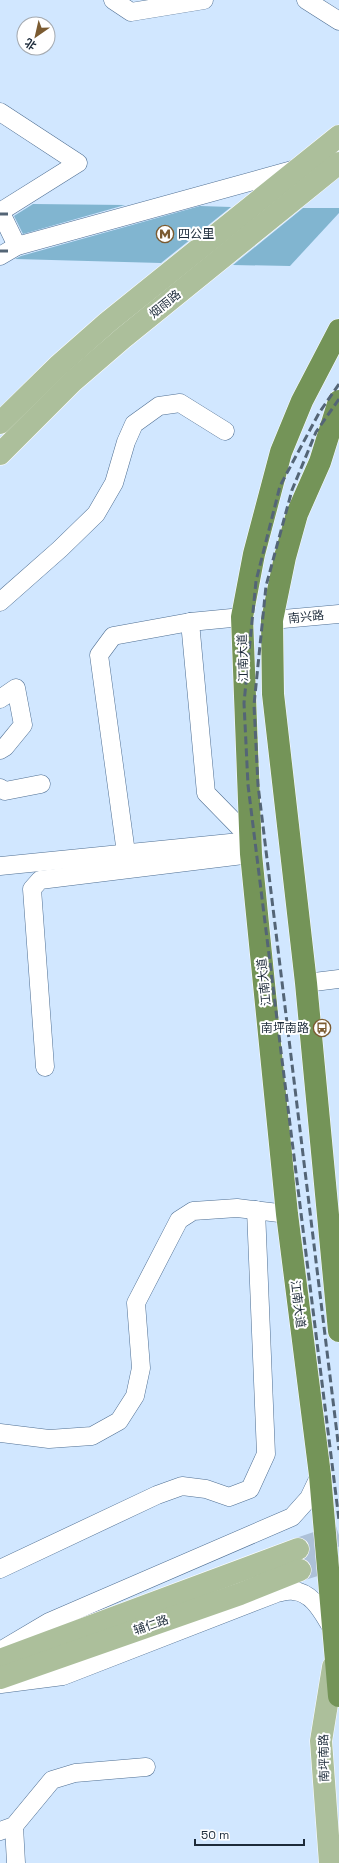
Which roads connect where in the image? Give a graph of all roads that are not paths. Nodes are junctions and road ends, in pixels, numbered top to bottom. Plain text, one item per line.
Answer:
1 (113, 0) edge
2 (204, 0) edge
3 (306, 0) edge
4 (339, 22) edge
5 (0, 112) edge
6 (339, 136) edge
7 (339, 163) edge
8 (300, 168) junction
9 (0, 212) edge
10 (17, 246) junction
11 (0, 256) edge
12 (339, 330) edge
13 (339, 401) edge
14 (0, 423) edge
15 (225, 431) dead end
16 (339, 434) edge
17 (0, 454) edge
18 (320, 462) junction
19 (0, 602) edge
20 (339, 614) edge
21 (242, 617) junction
22 (272, 620) junction
23 (190, 622) junction
24 (0, 699) edge
25 (0, 750) edge
26 (41, 784) dead end
27 (0, 788) edge
28 (250, 844) junction
29 (126, 853) junction
30 (0, 866) edge
31 (339, 980) edge
32 (306, 983) junction
33 (45, 1067) dead end
34 (256, 1210) junction
35 (287, 1214) junction
36 (339, 1331) edge
37 (0, 1433) edge
38 (320, 1475) junction
39 (298, 1549) tunnel mouth
40 (0, 1569) edge
41 (300, 1570) tunnel mouth
42 (332, 1628) junction
43 (0, 1651) edge
44 (335, 1654) junction
45 (0, 1660) edge
46 (0, 1678) edge
47 (0, 1684) edge
48 (339, 1696) edge
49 (146, 1767) dead end
50 (7, 1829) edge
51 (16, 1863) edge
52 (330, 1863) edge

1 - 2 street
3 - 4 street
5 - 9 street
6 - 8 main road, 烟雨路
7 - 17 main road, 烟雨路
8 - 10 street
8 - 14 main road, 烟雨路
9 - 10 street
10 - 11 street
12 - 21 highway, 江南大道
13 - 18 highway
15 - 19 street
16 - 18 highway
18 - 22 highway
20 - 22 street, 南兴路
21 - 23 street
21 - 28 highway, 江南大道
22 - 32 highway
23 - 28 street
23 - 29 street
24 - 25 street
26 - 27 street
28 - 29 street
28 - 33 street
28 - 35 highway, 江南大道
29 - 30 street
31 - 32 street
32 - 36 highway
34 - 35 street
34 - 37 street
34 - 40 street
35 - 38 highway, 江南大道
38 - 42 highway, 江南大道
38 - 43 street
39 - 45 main road, 辅仁路
41 - 46 main road, 辅仁路
42 - 44 highway, 江南大道
42 - 47 street
44 - 48 highway, 江南大道
44 - 52 main road, 南坪南路
49 - 50 street
50 - 51 street

